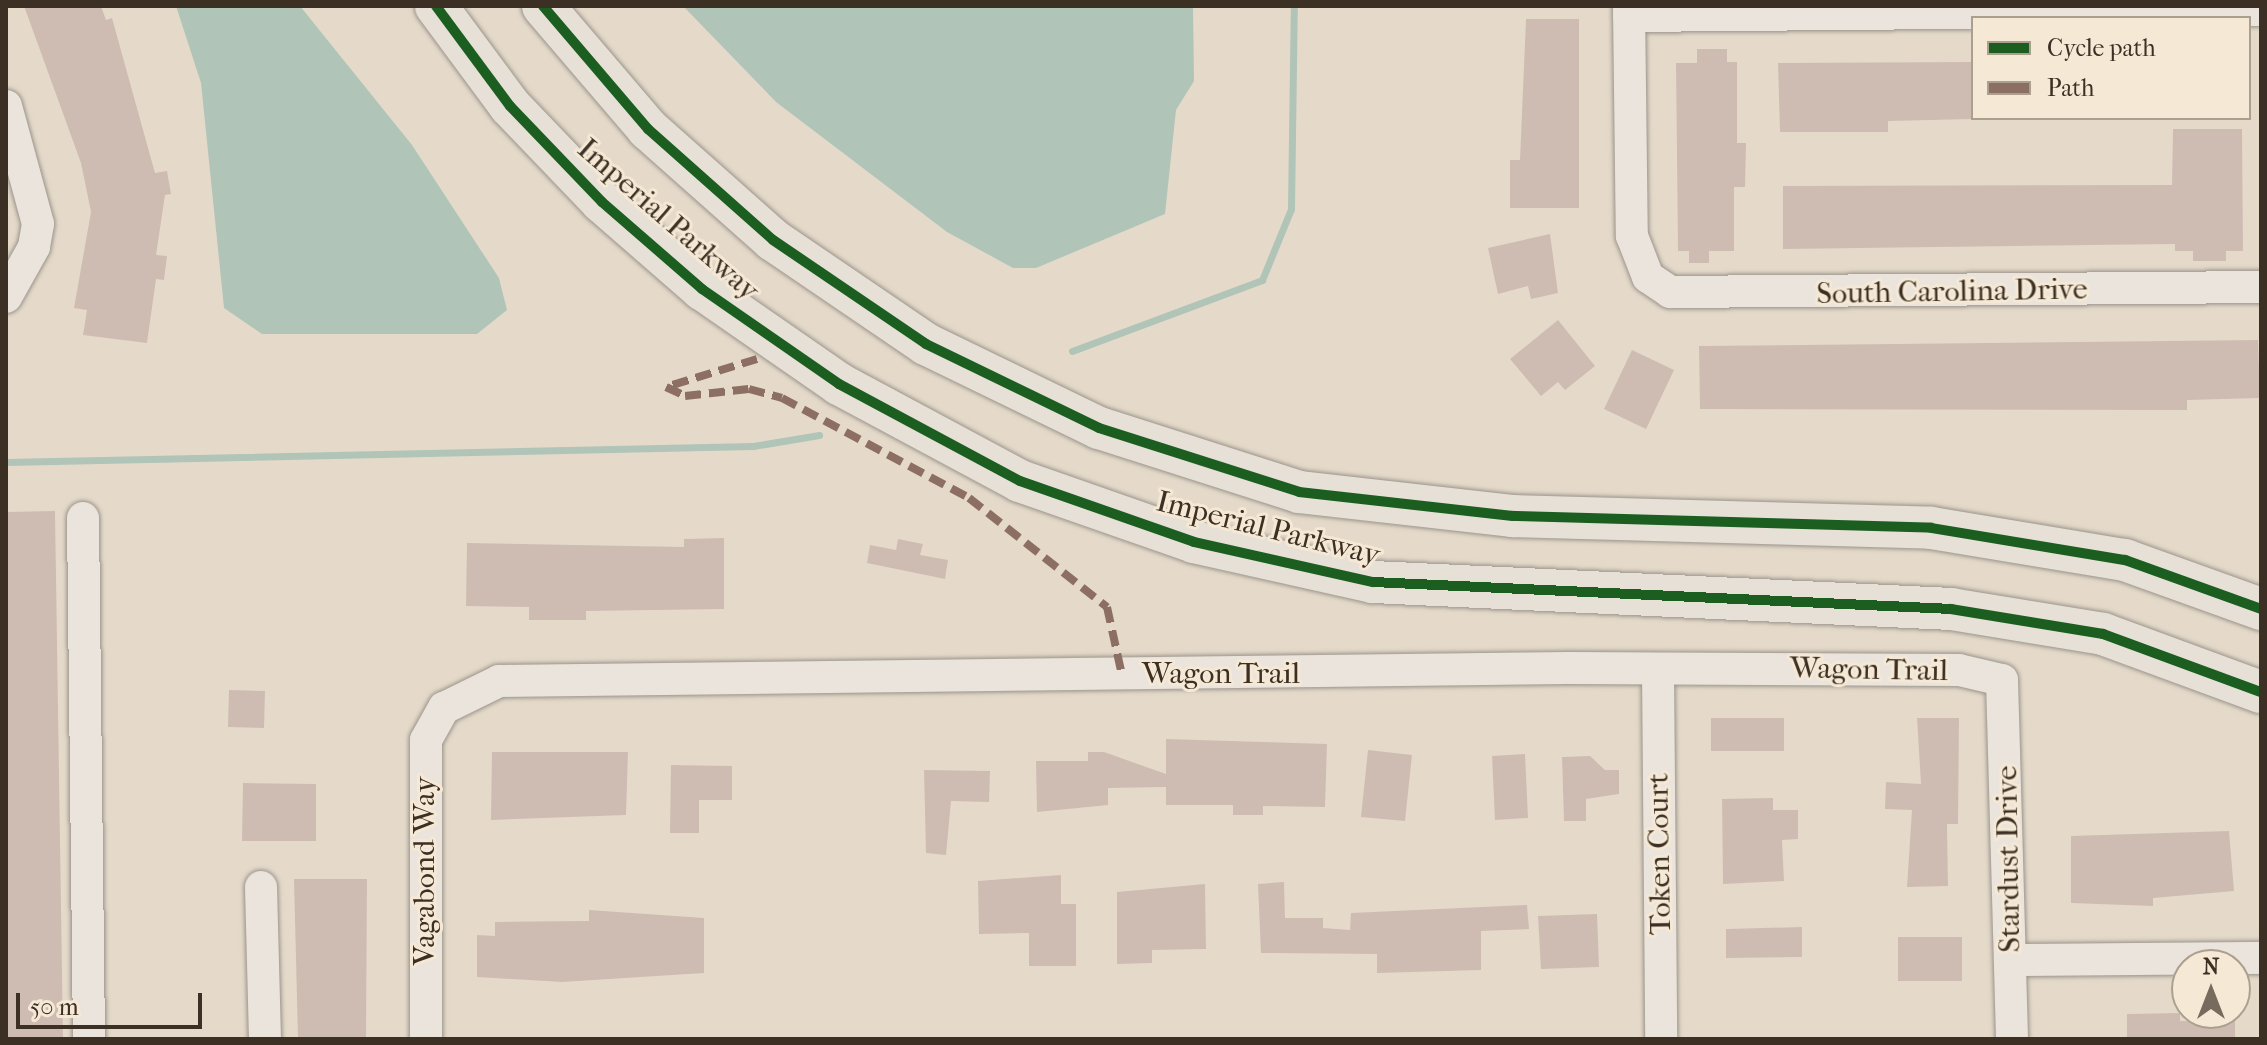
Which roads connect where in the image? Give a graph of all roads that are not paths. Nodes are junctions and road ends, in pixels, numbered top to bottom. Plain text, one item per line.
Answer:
1 (436, 6) edge
2 (543, 6) edge
3 (2261, 10) edge
4 (1629, 11) edge
5 (6, 106) edge
6 (2261, 287) edge
7 (6, 297) edge
8 (83, 518) dead end
9 (2261, 609) edge
10 (1658, 670) junction
11 (2002, 680) joint
12 (2261, 692) edge
13 (444, 708) joint
14 (261, 887) dead end
15 (2261, 958) edge
16 (2011, 960) junction
17 (89, 1039) edge
18 (265, 1039) edge
19 (426, 1039) edge
20 (1661, 1039) edge
21 (2012, 1039) edge

1 - 12 main road, Imperial Parkway
2 - 9 main road, Imperial Parkway
3 - 4 street
4 - 6 street, South Carolina Drive
5 - 7 street
8 - 17 street
10 - 11 street, Wagon Trail
10 - 13 street, Wagon Trail
10 - 20 street, Token Court
11 - 16 street, Stardust Drive
13 - 19 street, Vagabond Way
14 - 18 street
15 - 16 street
16 - 21 street, Stardust Drive

